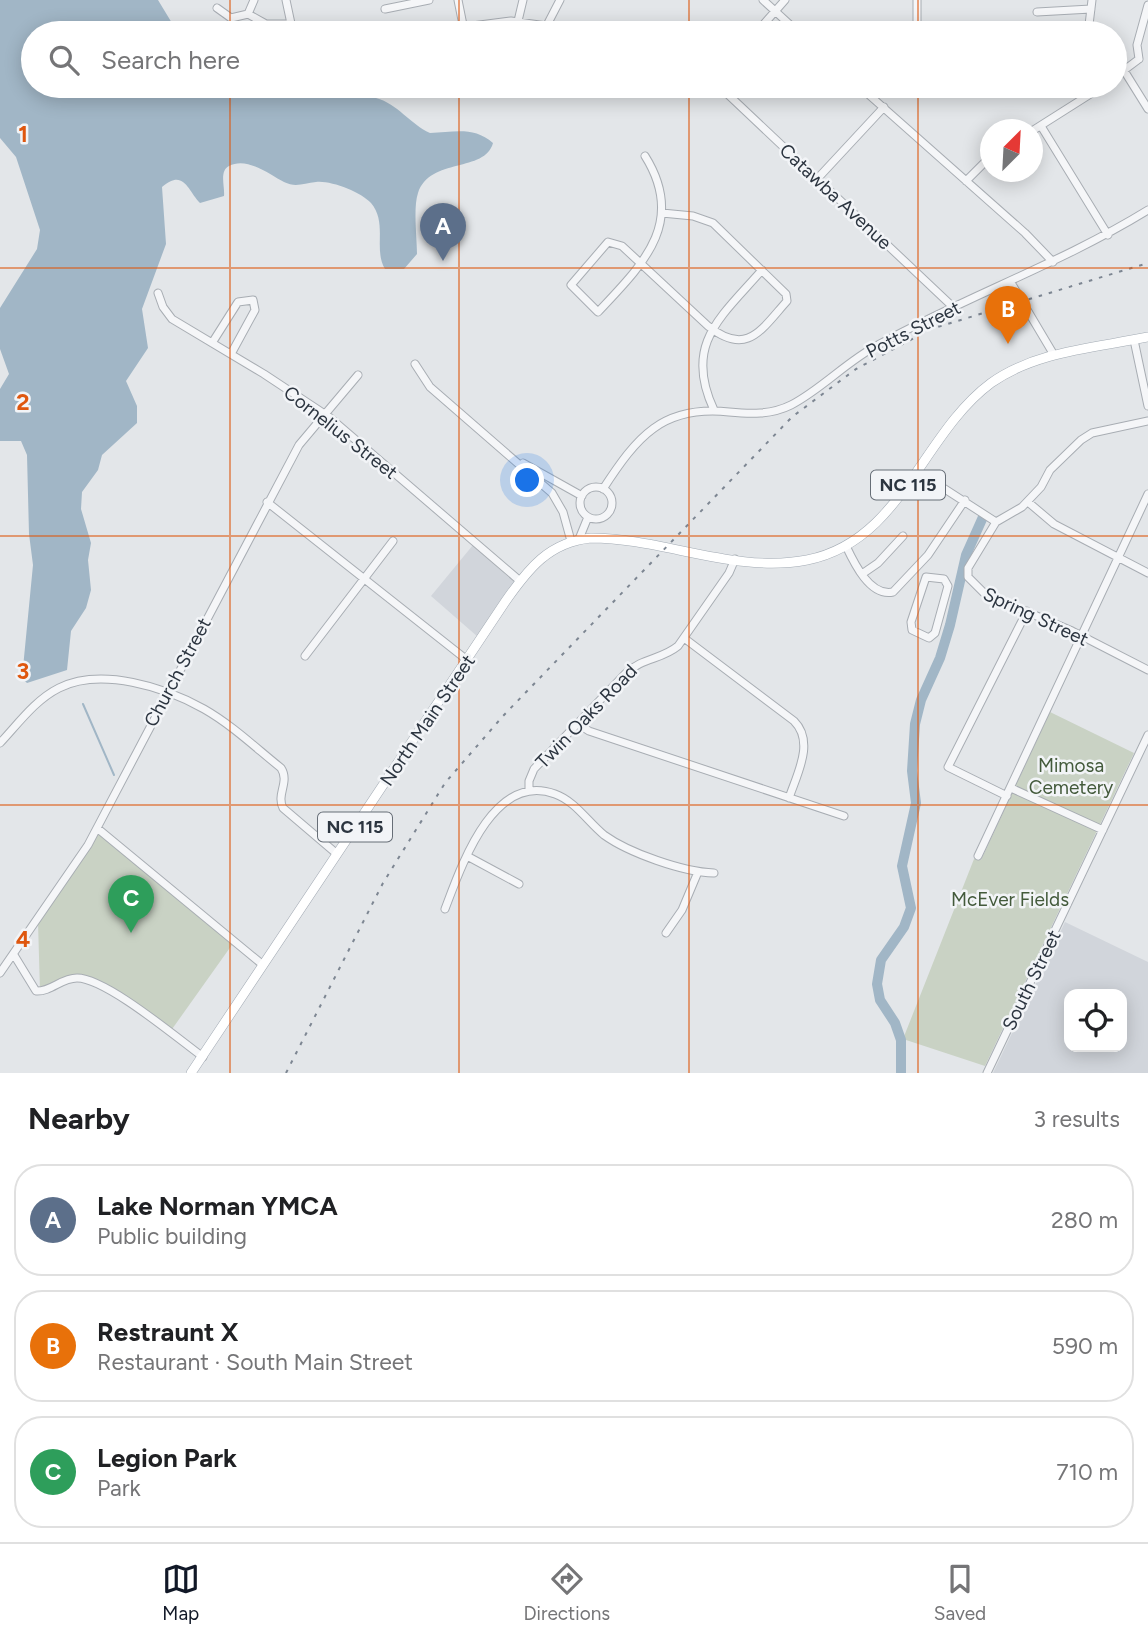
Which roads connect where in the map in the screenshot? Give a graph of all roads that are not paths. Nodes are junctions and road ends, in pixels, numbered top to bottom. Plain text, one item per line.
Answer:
1 (254, 0) edge
2 (286, 0) edge
3 (429, 0) edge
4 (458, 0) edge
5 (523, 0) edge
6 (560, 0) edge
7 (763, 0) edge
8 (785, 0) edge
9 (917, 0) edge
10 (1092, 0) edge
11 (1148, 5) edge
12 (217, 8) dead end
13 (385, 9) dead end
14 (1091, 9) junction
15 (775, 11) junction
16 (1037, 12) dead end
17 (248, 14) junction
18 (261, 21) edge
19 (290, 21) edge
20 (462, 21) edge
21 (518, 21) edge
22 (550, 21) edge
23 (766, 21) edge
24 (786, 21) edge
25 (917, 21) edge
26 (1090, 21) edge
27 (1148, 57) edge
28 (1139, 58) junction
29 (1127, 67) edge
30 (1127, 72) edge
31 (733, 98) edge
32 (873, 98) edge
33 (1084, 98) edge
34 (884, 107) junction
35 (1148, 109) edge
36 (1043, 125) edge
37 (1043, 129) edge
38 (645, 156) dead end
39 (980, 167) edge
40 (818, 178) junction
41 (966, 181) junction
42 (1148, 210) edge
43 (662, 213) junction
44 (1108, 235) junction
45 (1053, 262) junction
46 (642, 264) junction
47 (762, 270) junction
48 (1010, 281) junction
49 (158, 293) dead end
50 (953, 307) junction
51 (712, 329) junction
52 (1148, 337) edge
53 (1134, 340) junction
54 (212, 343) junction
55 (231, 354) junction
56 (1054, 355) junction
57 (415, 364) dead end
58 (358, 376) dead end
59 (1148, 406) edge
60 (715, 410) junction
61 (324, 415) junction
62 (1148, 421) edge
63 (510, 456) junction
64 (918, 471) junction
65 (603, 489) junction
66 (1148, 495) edge
67 (582, 496) junction
68 (965, 500) junction
69 (267, 502) junction
70 (1028, 502) junction
71 (588, 517) junction
72 (996, 522) junction
73 (903, 536) dead end
74 (575, 540) junction
75 (393, 541) dead end
76 (846, 546) junction
77 (735, 559) junction
78 (1117, 559) junction
79 (916, 569) junction
80 (1148, 573) edge
81 (862, 574) junction
82 (926, 577) junction
83 (364, 578) junction
84 (520, 581) junction
85 (1027, 611) junction
86 (1080, 636) junction
87 (684, 638) junction
88 (304, 656) dead end
89 (467, 660) junction
90 (1148, 670) edge
91 (165, 694) junction
92 (578, 724) junction
93 (1148, 735) edge
94 (0, 743) edge
95 (529, 791) junction
96 (1009, 792) junction
97 (789, 798) junction
98 (844, 816) dead end
99 (97, 828) junction
100 (1103, 831) junction
101 (337, 854) junction
102 (467, 856) junction
103 (978, 856) dead end
104 (698, 872) junction
105 (714, 873) dead end
106 (519, 884) dead end
107 (445, 909) dead end
108 (666, 933) dead end
109 (14, 956) junction
110 (263, 965) junction
111 (0, 973) edge
112 (202, 1057) junction
113 (191, 1073) edge
114 (987, 1073) edge

1 - 17 street
2 - 19 street
3 - 13 street
4 - 20 street
5 - 21 street
6 - 22 street
7 - 15 street
8 - 15 street
9 - 25 street
10 - 14 street
11 - 28 street
12 - 17 street
14 - 16 street
14 - 26 street
15 - 23 street
15 - 24 street
17 - 18 street
27 - 28 street
28 - 29 street
30 - 35 street
31 - 40 street, Catawba Avenue
32 - 34 street
33 - 36 street
34 - 40 street
34 - 41 street
37 - 44 street
38 - 43 street
39 - 41 street
40 - 50 street, Catawba Avenue
41 - 45 street
42 - 44 street, Potts Street
43 - 46 street
43 - 47 street
44 - 45 street, Potts Street
45 - 48 street, Potts Street
46 - 46 street
46 - 51 street
47 - 51 street
47 - 51 street
48 - 50 street, Potts Street
48 - 56 street
49 - 54 street, Cornelius Street
50 - 60 street, Potts Street
51 - 60 street
52 - 53 main road, NC 115
53 - 56 main road, NC 115
53 - 59 street
54 - 55 street, Cornelius Street
54 - 55 street
55 - 61 street, Cornelius Street
56 - 64 main road, NC 115
57 - 63 street
58 - 61 street, Church Street
60 - 65 street, Potts Street
61 - 69 street, Church Street
61 - 84 street, Cornelius Street
62 - 70 street, Spring Street
63 - 67 street
63 - 74 street
64 - 68 street
64 - 76 main road, NC 115
65 - 67 street
65 - 71 street
66 - 78 street
67 - 71 street
68 - 72 street
68 - 79 street
69 - 83 street
69 - 91 street, Church Street
70 - 72 street, Spring Street
70 - 78 street
71 - 74 street
72 - 85 street, Spring Street
73 - 81 street
74 - 77 main road, NC 115
74 - 84 main road, North Main Street / NC 115
75 - 83 street
76 - 77 main road, NC 115
76 - 81 street
77 - 87 street, Twin Oaks Road
78 - 80 street
78 - 86 street
79 - 81 street
79 - 82 street
82 - 82 street
83 - 88 street
83 - 89 street
84 - 89 main road, North Main Street / NC 115
85 - 86 street, Spring Street
85 - 96 street
86 - 90 street, Spring Street
86 - 96 street
87 - 92 street, Twin Oaks Road
87 - 97 street
89 - 101 main road, North Main Street / NC 115
91 - 94 street
91 - 99 street, Church Street
91 - 101 street
92 - 95 street, Twin Oaks Road
92 - 97 street
93 - 100 street, South Street
95 - 102 street
95 - 104 street
96 - 100 street
96 - 103 street
97 - 98 street
99 - 109 street, Church Street
99 - 110 street
100 - 114 street, South Street
101 - 110 main road, North Main Street / NC 115
102 - 106 street
102 - 107 street
104 - 105 street
104 - 108 street
109 - 111 street, Church Street
109 - 112 street
110 - 112 main road, North Main Street / NC 115
112 - 113 main road, North Main Street / NC 115

